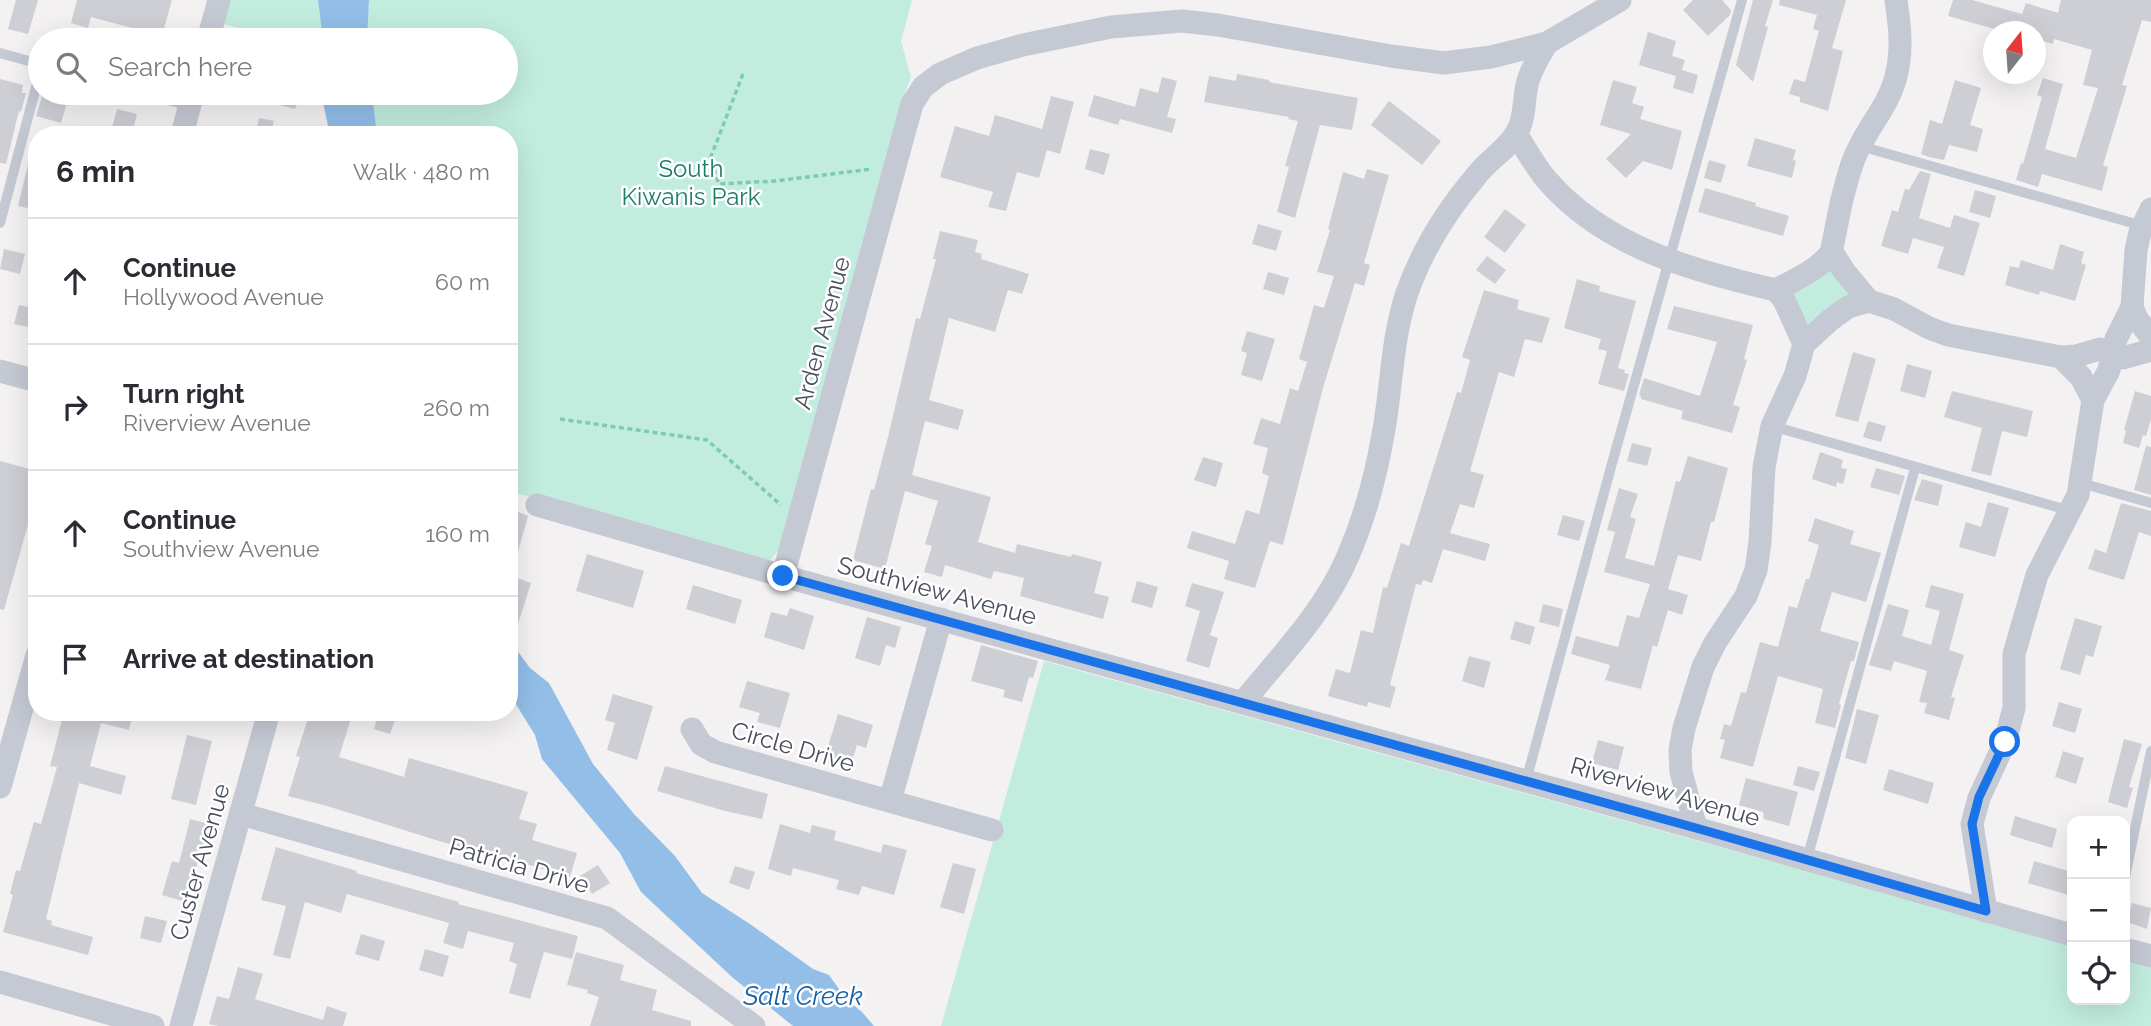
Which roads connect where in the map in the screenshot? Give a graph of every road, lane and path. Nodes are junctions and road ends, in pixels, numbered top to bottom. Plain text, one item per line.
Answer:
1 (219, 0) edge
2 (1620, 0) edge
3 (1742, 0) edge
4 (1896, 0) edge
5 (211, 28) edge
6 (1547, 43) junction
7 (0, 53) edge
8 (28, 61) edge
9 (743, 74) dead end
10 (31, 105) edge
11 (190, 105) edge
12 (184, 126) edge
13 (1516, 134) junction
14 (1860, 146) junction
15 (895, 167) junction
16 (2147, 218) edge
17 (0, 223) edge
18 (1832, 252) junction
19 (1670, 260) junction
20 (1776, 290) junction
21 (1870, 301) junction
22 (2132, 307) junction
23 (2151, 337) edge
24 (1804, 344) junction
25 (2151, 349) edge
26 (2113, 353) junction
27 (2061, 357) junction
28 (0, 371) edge
29 (28, 379) edge
30 (2093, 400) junction
31 (560, 419) dead end
32 (1772, 426) junction
33 (1915, 468) junction
34 (2081, 483) junction
35 (804, 502) junction
36 (2151, 503) edge
37 (537, 505) dead end
38 (2071, 511) junction
39 (783, 576) junction
40 (941, 620) junction
41 (28, 687) edge
42 (1243, 702) junction
43 (267, 721) edge
44 (692, 729) dead end
45 (2151, 751) edge
46 (1526, 781) junction
47 (0, 787) edge
48 (890, 801) junction
49 (241, 814) junction
50 (1696, 828) junction
51 (992, 830) dead end
52 (2130, 853) edge
53 (1807, 859) junction
54 (1986, 911) junction
55 (2067, 934) edge
56 (2130, 950) edge
57 (2151, 956) edge
58 (0, 982) edge
59 (153, 1026) edge
60 (181, 1026) edge
61 (754, 1026) edge

1 - 5 street
2 - 6 street
3 - 19 lane
4 - 14 street
6 - 13 street
6 - 15 street, Arden Avenue
7 - 8 lane
9 - 15 path
10 - 17 lane
11 - 12 street
13 - 19 street
13 - 42 street
14 - 16 lane
14 - 18 street
15 - 35 street, Arden Avenue
16 - 22 street
18 - 20 street
18 - 21 street
19 - 20 street
19 - 46 lane
20 - 24 street
21 - 24 street
21 - 27 street
22 - 23 street
22 - 26 street
24 - 32 street
25 - 26 street
26 - 27 street
26 - 30 street
27 - 30 street
28 - 29 street
30 - 34 street
31 - 35 path
32 - 33 lane
32 - 50 street
33 - 38 lane
33 - 53 lane
34 - 36 lane
34 - 38 street
35 - 39 street, Arden Avenue
37 - 39 street, Southview Avenue
38 - 54 street
39 - 40 street, Southview Avenue
40 - 42 street, Southview Avenue
40 - 48 street
41 - 47 street
42 - 46 street, Riverview Avenue
43 - 49 street, Custer Avenue
44 - 48 street, Circle Drive
45 - 52 lane
46 - 50 street, Riverview Avenue
48 - 51 street, Circle Drive
49 - 60 street, Custer Avenue
49 - 61 street, Patricia Drive
50 - 53 street, Riverview Avenue
53 - 54 street, Riverview Avenue
54 - 55 street, Riverview Avenue
56 - 57 street
58 - 59 street

